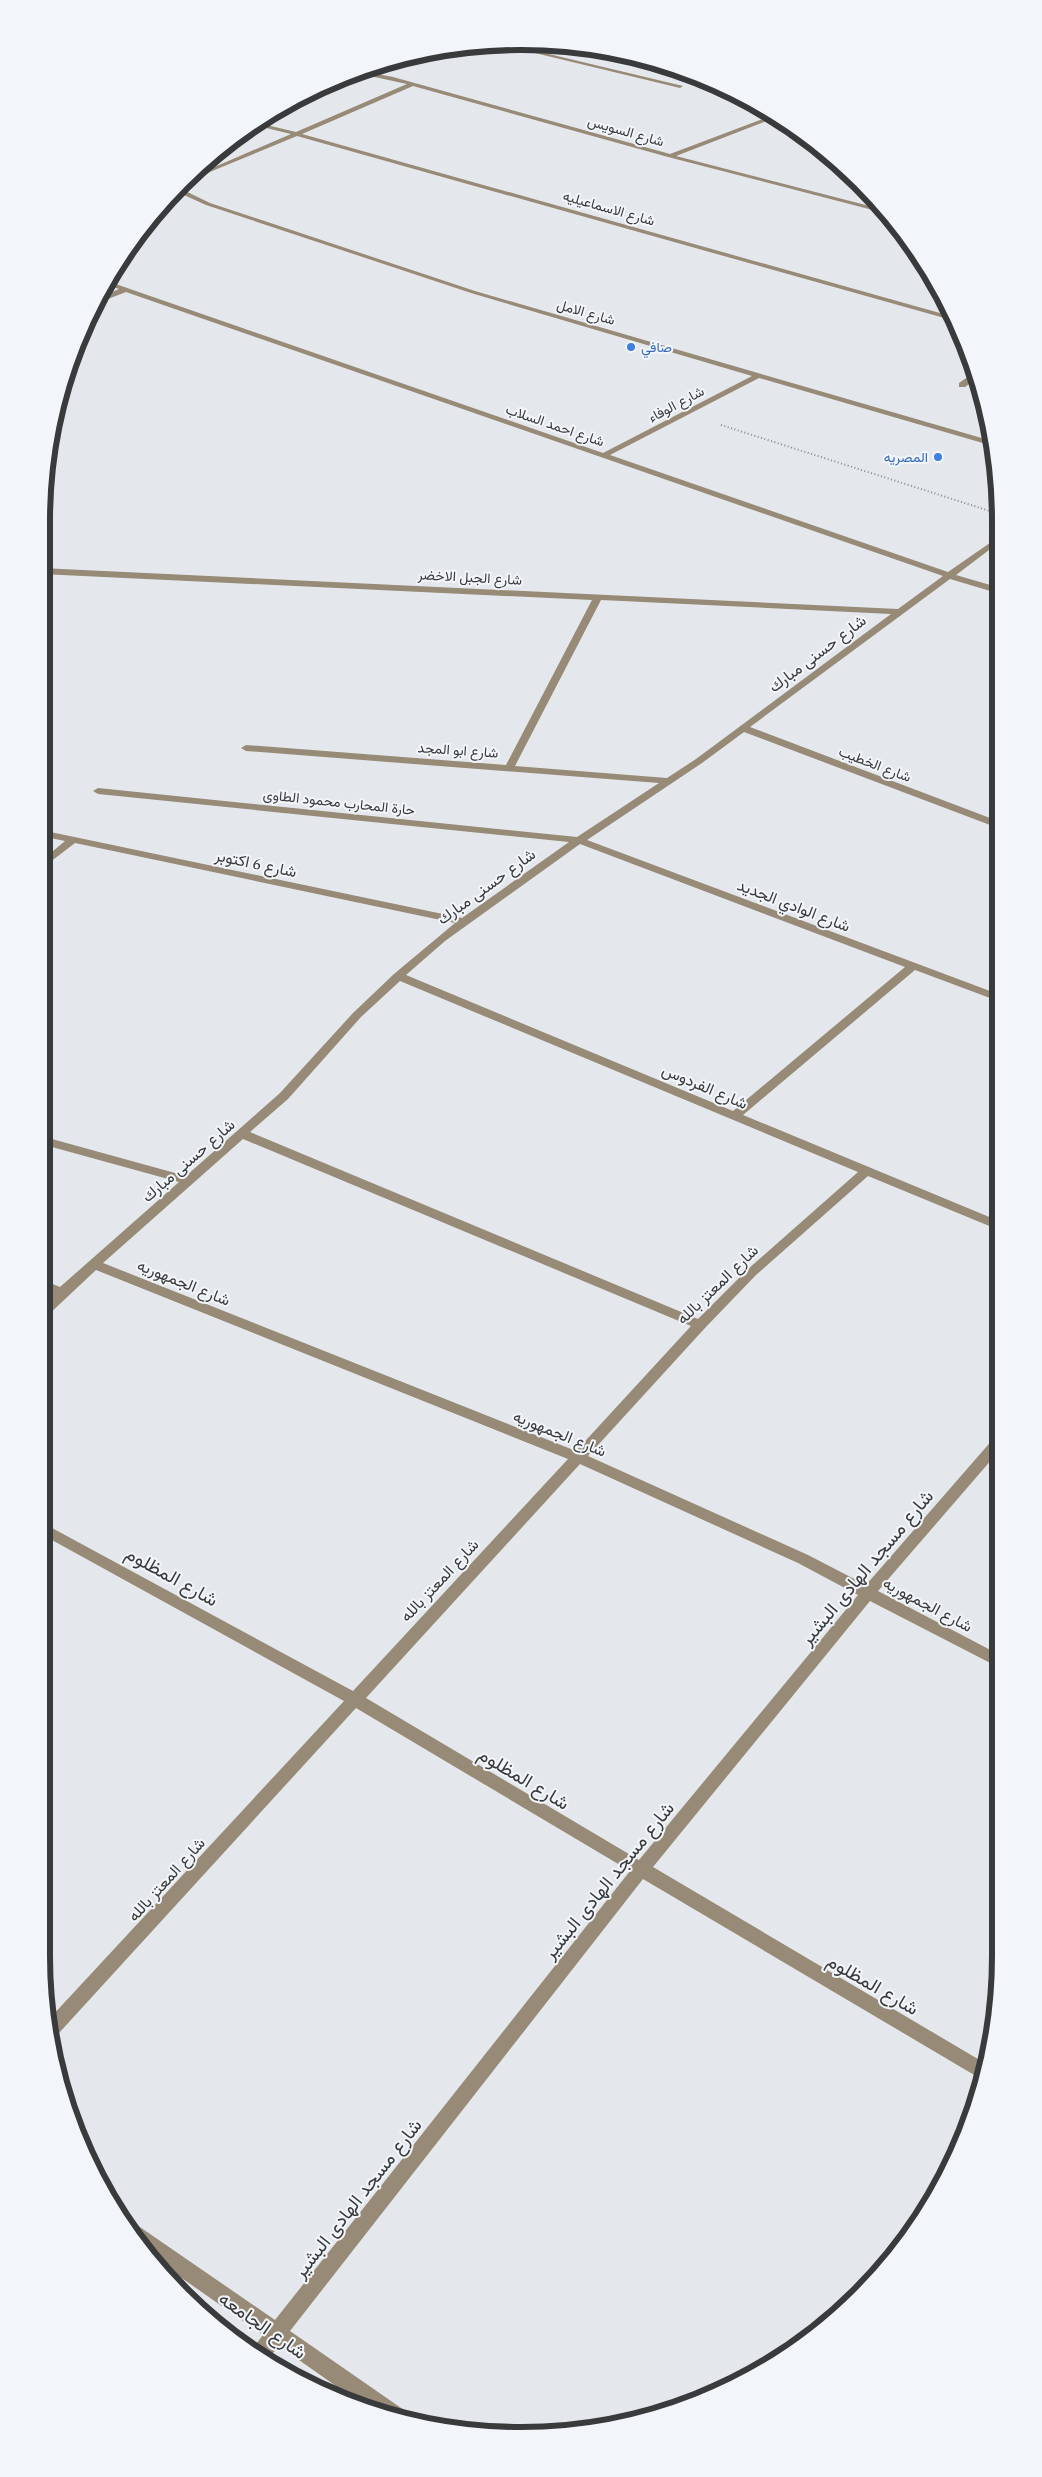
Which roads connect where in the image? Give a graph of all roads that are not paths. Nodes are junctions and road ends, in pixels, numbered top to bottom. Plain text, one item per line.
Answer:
1 (532, 50) edge
2 (371, 75) edge
3 (413, 84) junction
4 (680, 86) dead end
5 (767, 119) edge
6 (264, 126) edge
7 (297, 134) junction
8 (670, 156) junction
9 (202, 175) edge
10 (184, 192) edge
11 (874, 209) edge
12 (113, 285) edge
13 (126, 289) junction
14 (107, 297) edge
15 (945, 316) edge
16 (759, 375) junction
17 (970, 379) edge
18 (962, 385) dead end
19 (985, 442) edge
20 (605, 455) junction
21 (992, 544) edge
22 (50, 571) edge
23 (947, 575) junction
24 (992, 588) edge
25 (598, 597) junction
26 (898, 612) junction
27 (743, 728) junction
28 (246, 748) dead end
29 (510, 767) junction
30 (667, 781) junction
31 (98, 791) dead end
32 (992, 824) edge
33 (50, 835) edge
34 (73, 840) junction
35 (578, 840) junction
36 (50, 859) edge
37 (464, 922) junction
38 (912, 967) junction
39 (398, 976) junction
40 (992, 996) edge
41 (735, 1116) junction
42 (243, 1134) junction
43 (50, 1142) edge
44 (866, 1171) junction
45 (189, 1181) junction
46 (992, 1223) edge
47 (94, 1264) junction
48 (50, 1288) edge
49 (61, 1293) junction
50 (50, 1305) edge
51 (700, 1324) junction
52 (992, 1450) edge
53 (576, 1458) junction
54 (50, 1532) edge
55 (869, 1592) junction
56 (992, 1658) edge
57 (354, 1699) junction
58 (640, 1871) junction
59 (55, 2025) edge
60 (978, 2069) edge
61 (147, 2243) edge
62 (275, 2334) junction
63 (263, 2350) edge
64 (379, 2405) edge

1 - 4 street
2 - 3 street, شارع السويس
3 - 7 street
3 - 8 street, شارع السويس
5 - 8 street
6 - 7 street, شارع الاسماعيليه
7 - 9 street
7 - 15 street, شارع الاسماعيليه
8 - 11 street, شارع السويس
10 - 16 street, شارع الامل
12 - 13 street, شارع احمد السلاب
13 - 14 street
13 - 20 street, شارع احمد السلاب
16 - 19 street, شارع الامل
16 - 20 street, شارع الوفاء
17 - 18 street
20 - 23 street, شارع احمد السلاب
21 - 23 street, شارع حسنى مبارك
22 - 25 street, شارع الجبل الاخضر
23 - 24 street, شارع احمد السلاب
23 - 26 street, شارع حسنى مبارك
25 - 26 street, شارع الجبل الاخضر
25 - 29 street
26 - 27 street, شارع حسنى مبارك
27 - 30 street, شارع حسنى مبارك
27 - 32 street, شارع الخطيب
28 - 29 street, شارع ابو المجد
29 - 30 street, شارع ابو المجد
30 - 35 street, شارع حسنى مبارك
31 - 35 street, حارة المحارب محمود الطاوى
33 - 34 street, شارع 6 اكتوبر
34 - 36 street
34 - 37 street, شارع 6 اكتوبر
35 - 37 street, شارع حسنى مبارك
35 - 38 street, شارع الوادي الجديد
37 - 39 street, شارع حسنى مبارك
38 - 40 street, شارع الوادي الجديد
38 - 41 street
39 - 41 street, شارع الفردوس
39 - 42 street, شارع حسنى مبارك
41 - 44 street, شارع الفردوس
42 - 45 street, شارع حسنى مبارك
42 - 51 street
43 - 45 street
44 - 46 street, شارع الفردوس
44 - 51 street, شارع المعتز بالله
45 - 47 street, شارع حسنى مبارك
47 - 49 street, شارع حسنى مبارك
47 - 53 street, شارع الجمهوريه
48 - 49 street
49 - 50 street, شارع حسنى مبارك
51 - 53 street, شارع المعتز بالله
52 - 55 street, شارع مسجد الهادى البشير
53 - 55 street, شارع الجمهوريه
53 - 57 street, شارع المعتز بالله
54 - 57 street, شارع المظلوم
55 - 56 street, شارع الجمهوريه
55 - 58 street, شارع مسجد الهادى البشير
57 - 58 street, شارع المظلوم
57 - 59 street, شارع المعتز بالله
58 - 60 street, شارع المظلوم
58 - 62 street, شارع مسجد الهادى البشير
61 - 62 street, شارع الجامعه
62 - 63 street, شارع مسجد الهادى البشير
62 - 64 street, شارع الجامعه

